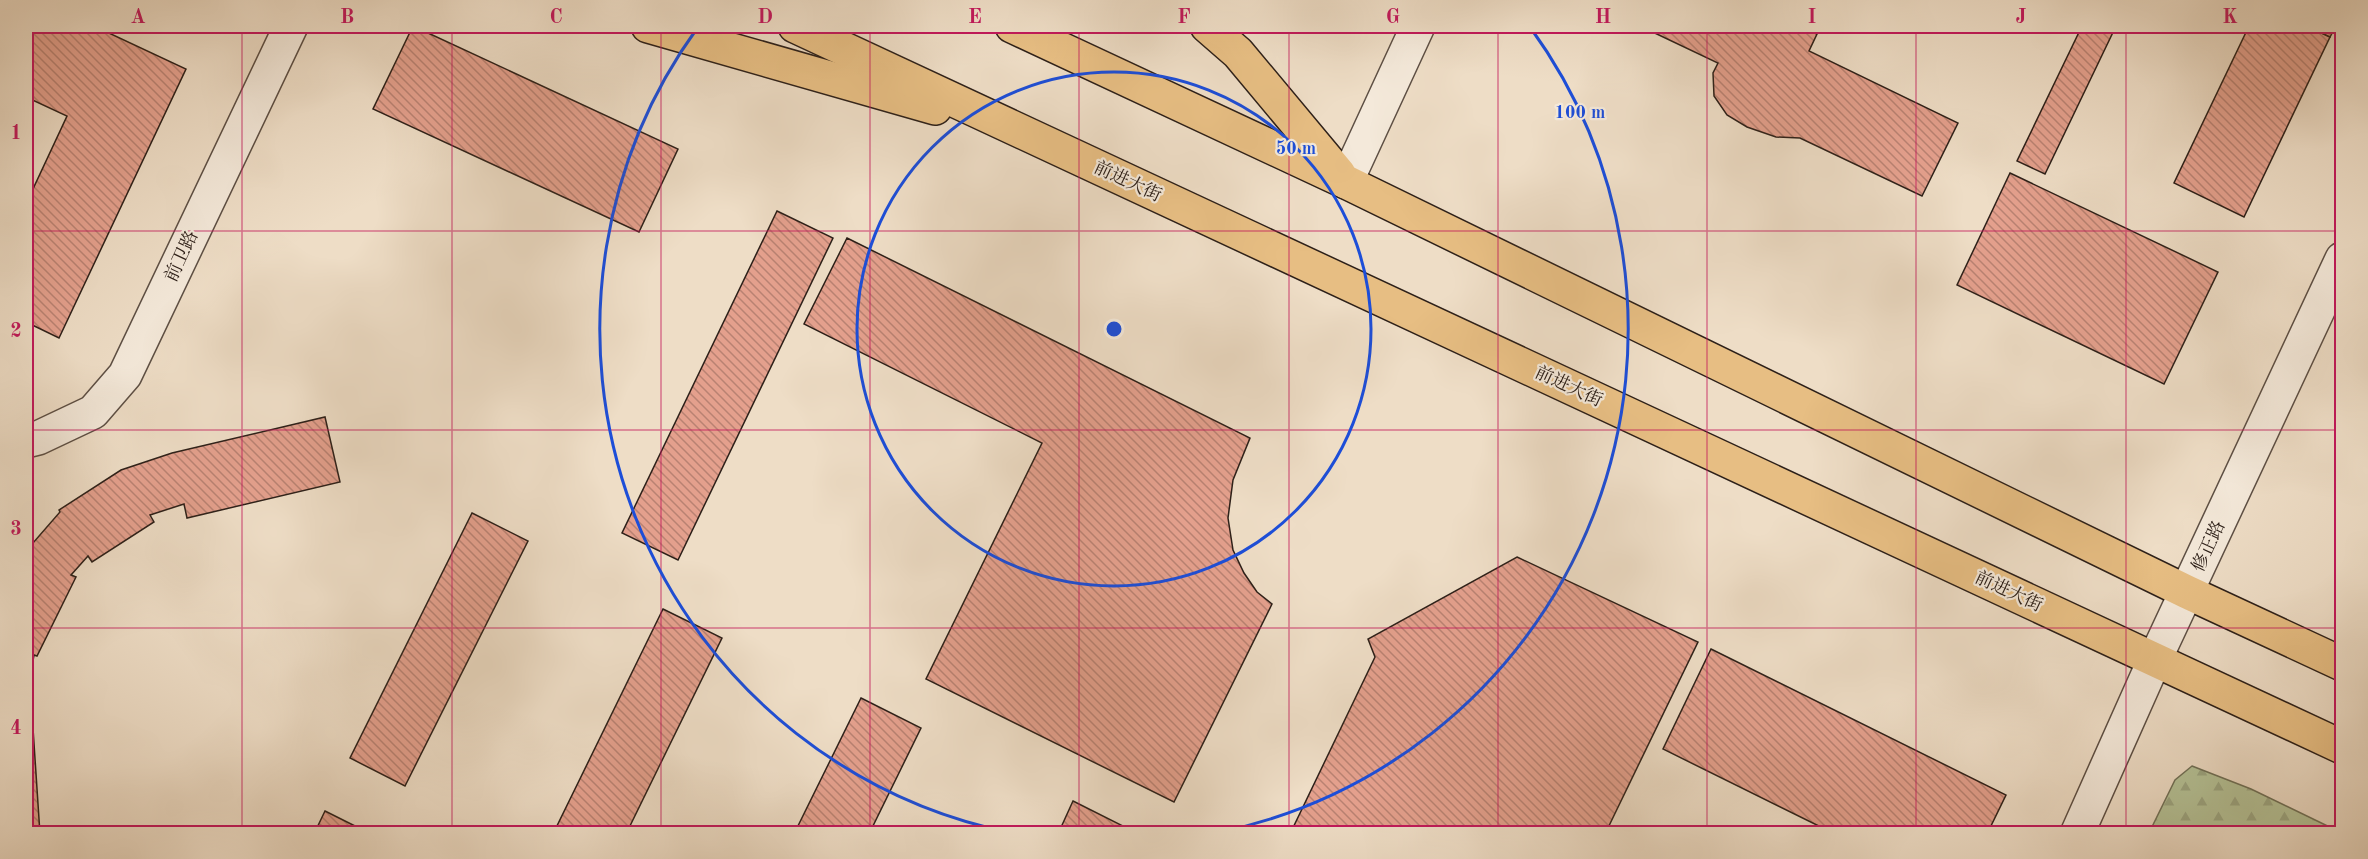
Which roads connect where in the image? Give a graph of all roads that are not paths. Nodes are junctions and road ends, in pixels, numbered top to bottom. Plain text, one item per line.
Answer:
1 (291, 26) edge
2 (648, 26) edge
3 (795, 26) edge
4 (1012, 26) edge
5 (1207, 26) edge
6 (1418, 26) edge
7 (1027, 134) junction
8 (1346, 182) junction
9 (2343, 259) edge
10 (26, 441) edge
11 (2187, 592) junction
12 (2155, 659) junction
13 (2343, 664) edge
14 (2343, 747) edge
15 (2077, 834) edge

1 - 10 street, 前卫路
2 - 7 main road
3 - 7 main road, 前进大街
4 - 8 main road
5 - 8 main road
6 - 8 street
7 - 12 main road, 前进大街
8 - 11 main road
9 - 11 street, 修正路
11 - 12 street, 修正路
11 - 13 main road
12 - 14 main road, 前进大街
12 - 15 street, 修正路

